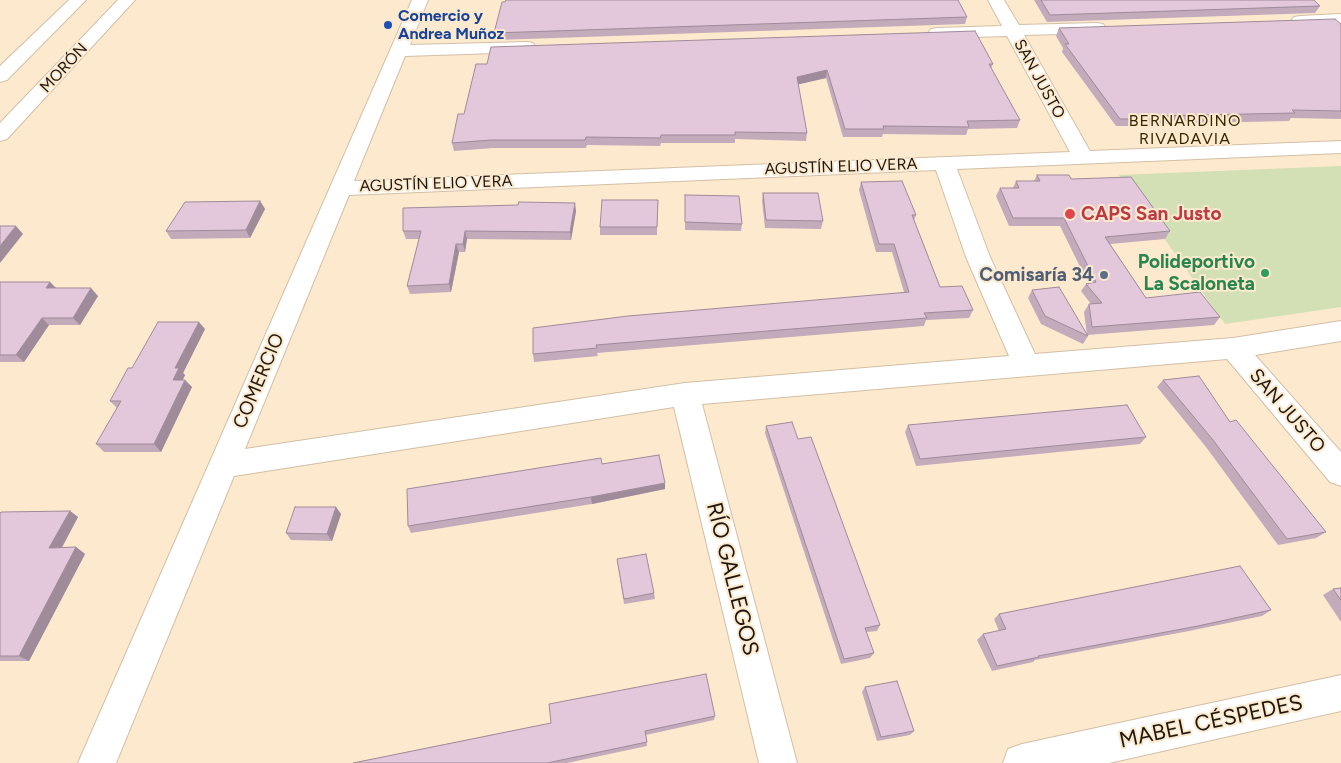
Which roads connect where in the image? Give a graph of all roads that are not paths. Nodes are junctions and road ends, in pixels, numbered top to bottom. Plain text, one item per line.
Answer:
1 (78, 0) edge
2 (127, 0) edge
3 (420, 0) edge
4 (996, 0) edge
5 (1341, 19) edge
6 (1281, 21) edge
7 (1112, 27) edge
8 (1012, 30) junction
9 (923, 34) edge
10 (547, 46) edge
11 (399, 51) junction
12 (0, 76) edge
13 (0, 135) edge
14 (1341, 147) edge
15 (1083, 157) junction
16 (944, 163) junction
17 (341, 188) junction
18 (1341, 331) edge
19 (1233, 348) junction
20 (1027, 366) junction
21 (685, 394) junction
22 (223, 465) junction
23 (1341, 473) edge
24 (1341, 693) edge
25 (97, 763) edge
26 (778, 763) edge
27 (1022, 763) edge

1 - 12 street, MORÓN
2 - 13 street, MORÓN
3 - 11 street, COMERCIO
4 - 8 street, SAN JUSTO
5 - 6 street
7 - 8 street
8 - 9 street
8 - 15 street, SAN JUSTO
10 - 11 street
11 - 17 street, COMERCIO
14 - 15 street, AGUSTÍN ELIO VERA
15 - 16 street, AGUSTÍN ELIO VERA
16 - 17 street, AGUSTÍN ELIO VERA
16 - 20 street
17 - 22 street, COMERCIO
18 - 19 street
19 - 20 street
19 - 23 street, SAN JUSTO
20 - 21 street
21 - 22 street
21 - 26 street, RÍO GALLEGOS
22 - 25 street, COMERCIO
24 - 27 street, MABEL CÉSPEDES

